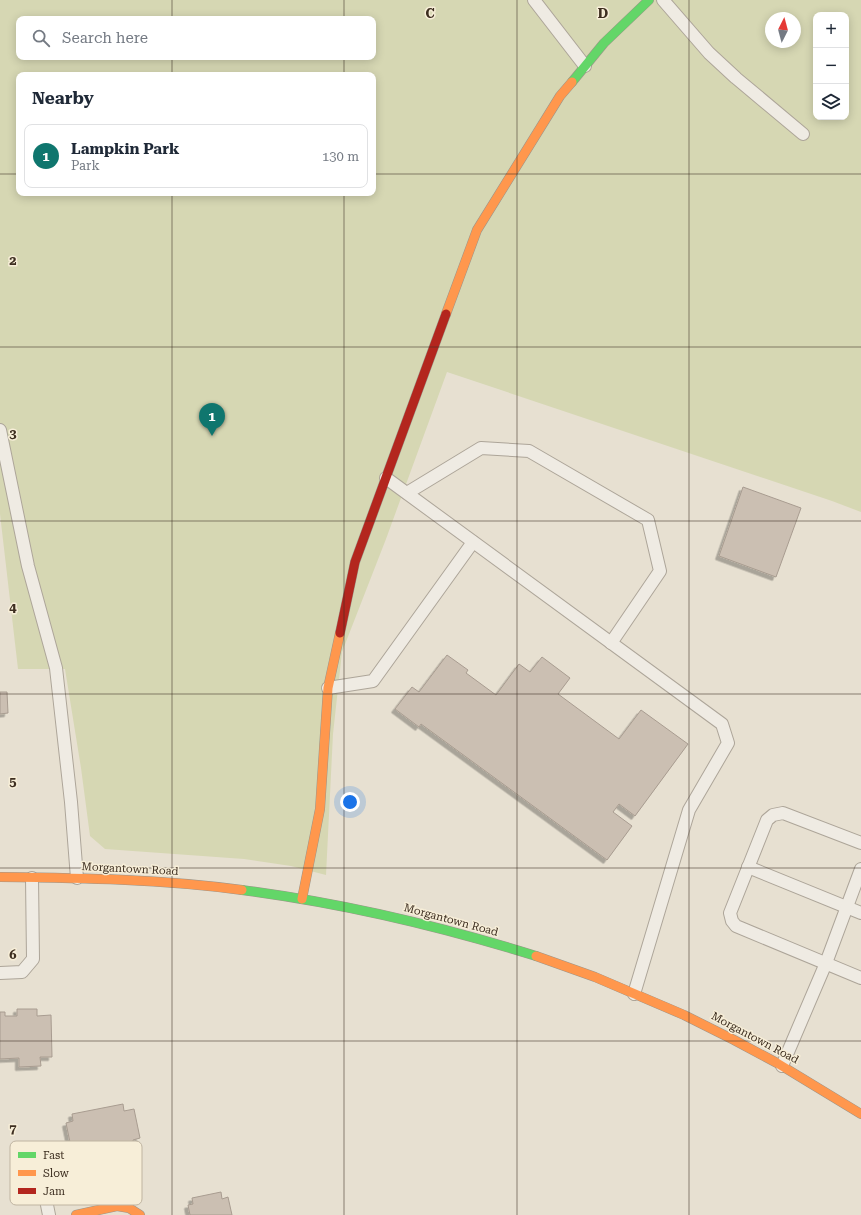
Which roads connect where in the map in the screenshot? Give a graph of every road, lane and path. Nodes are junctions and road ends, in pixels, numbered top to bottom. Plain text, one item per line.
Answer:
1 (534, 0) edge
2 (648, 0) edge
3 (663, 0) edge
4 (585, 66) junction
5 (803, 134) dead end
6 (0, 430) edge
7 (386, 478) junction
8 (407, 493) junction
9 (474, 542) junction
10 (611, 642) junction
11 (328, 688) junction
12 (861, 843) edge
13 (748, 867) junction
14 (861, 869) edge
15 (0, 877) edge
16 (32, 878) junction
17 (77, 878) junction
18 (302, 899) junction
19 (847, 907) junction
20 (861, 913) edge
21 (826, 963) junction
22 (0, 973) edge
23 (861, 978) edge
24 (634, 994) junction
25 (782, 1066) junction
26 (861, 1114) edge
27 (47, 1205) edge
28 (49, 1215) edge
29 (76, 1215) edge
30 (140, 1215) edge

1 - 4 lane
2 - 4 street
3 - 5 lane
4 - 7 street
6 - 17 lane
7 - 8 lane
7 - 11 street
8 - 9 lane
8 - 10 lane
9 - 10 lane
9 - 11 lane
10 - 24 lane
11 - 18 street
12 - 13 lane
13 - 19 lane
13 - 21 lane
14 - 19 lane
15 - 16 street, Morgantown Road
16 - 17 street, Morgantown Road
16 - 22 lane
17 - 18 street, Morgantown Road
18 - 24 street, Morgantown Road
19 - 20 lane
19 - 21 lane
21 - 23 lane
21 - 25 lane
24 - 25 street, Morgantown Road
25 - 26 street, Morgantown Road
27 - 28 lane
29 - 30 street

